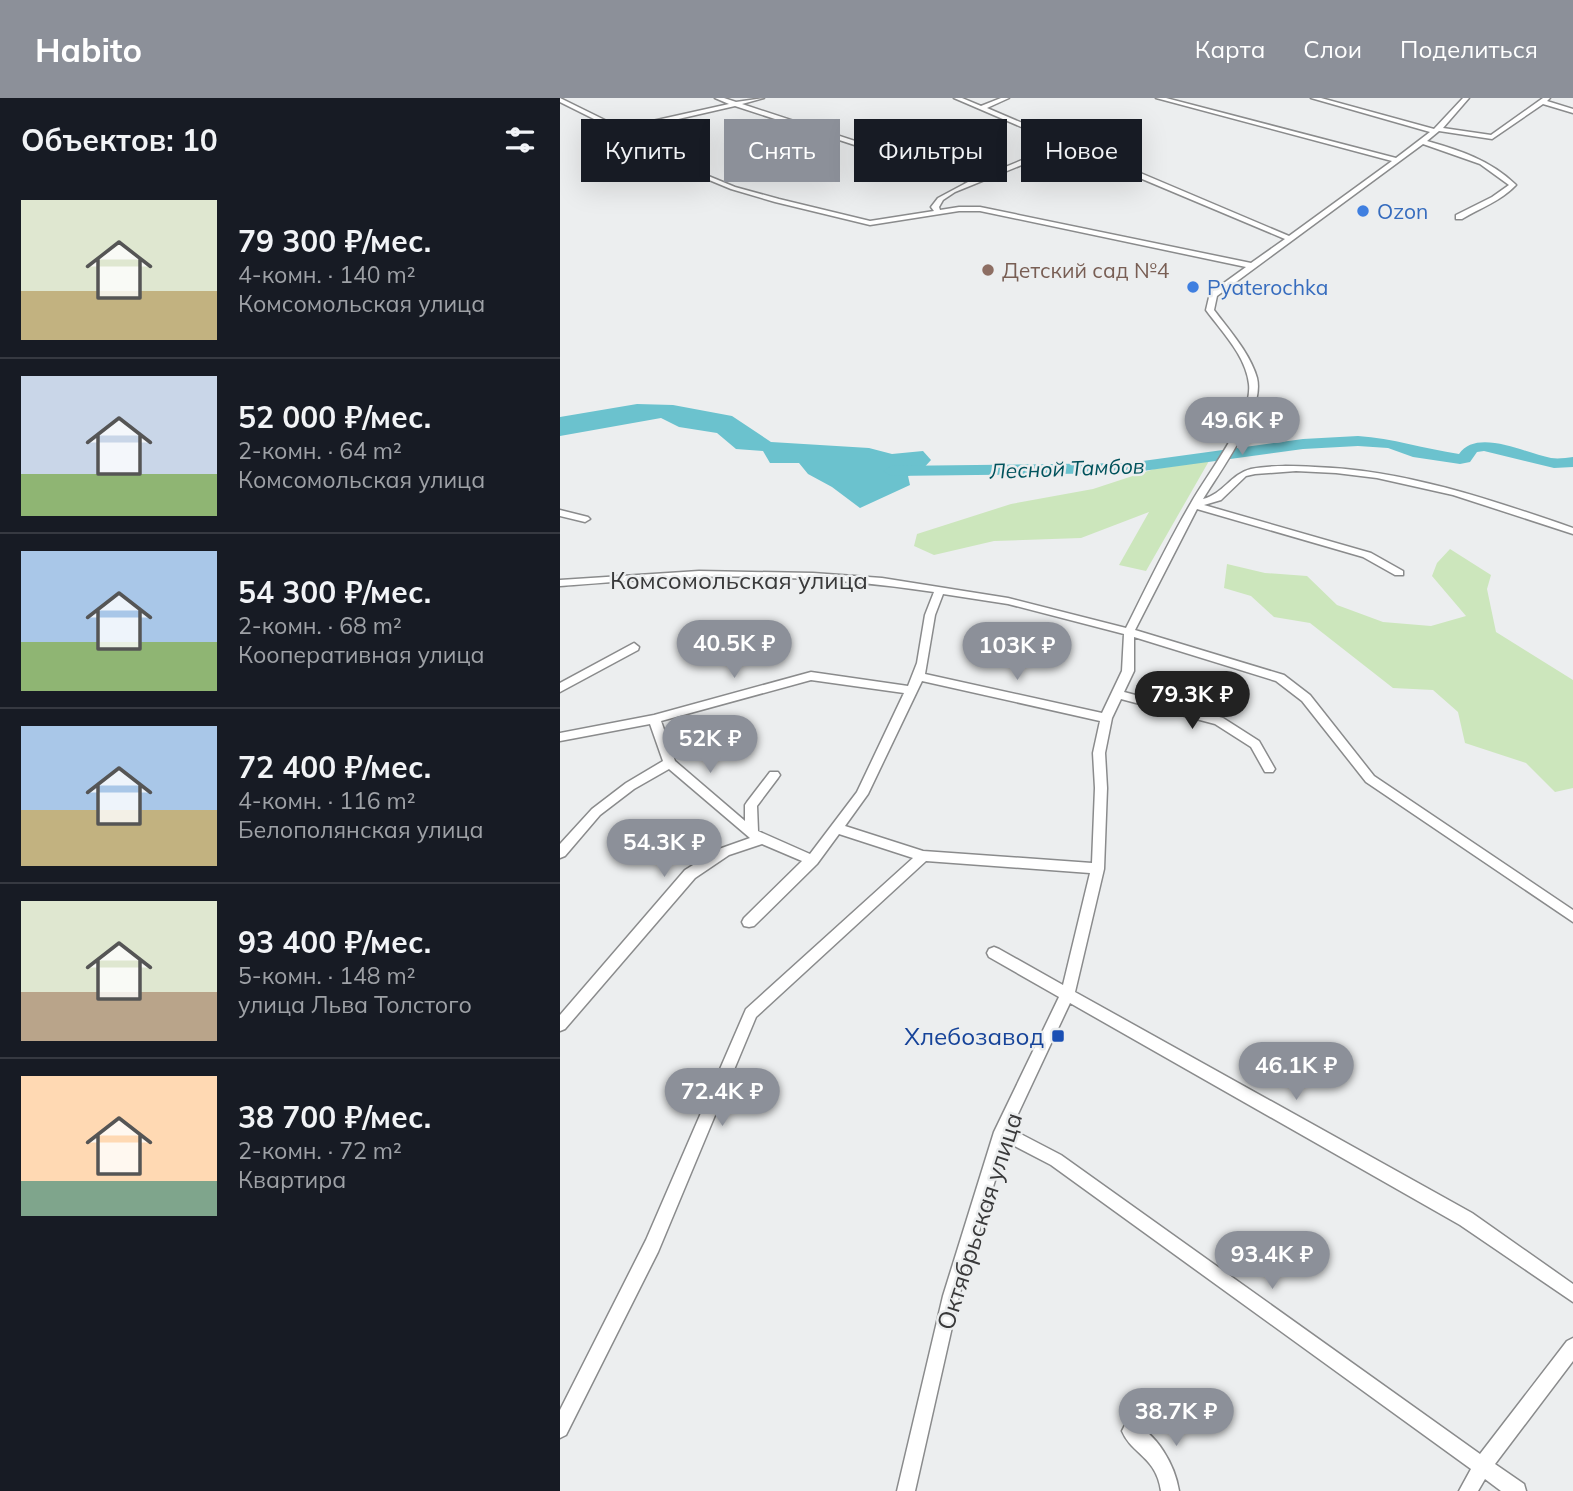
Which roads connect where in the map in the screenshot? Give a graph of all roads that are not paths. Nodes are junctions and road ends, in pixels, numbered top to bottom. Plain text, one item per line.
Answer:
1 (718, 98) edge
2 (761, 98) edge
3 (957, 98) edge
4 (1006, 98) edge
5 (1159, 98) edge
6 (1314, 98) edge
7 (1466, 98) edge
8 (560, 100) edge
9 (1544, 100) edge
10 (732, 105) junction
11 (982, 108) junction
12 (1573, 110) edge
13 (598, 119) edge
14 (669, 119) edge
15 (1021, 124) edge
16 (1436, 130) junction
17 (1421, 141) junction
18 (854, 144) edge
19 (1397, 160) junction
20 (1142, 176) edge
21 (710, 178) edge
22 (973, 182) edge
23 (938, 212) junction
24 (1459, 217) dead end
25 (1291, 239) junction
26 (1254, 267) junction
27 (1195, 504) junction
28 (560, 513) edge
29 (585, 519) dead end
30 (1573, 531) edge
31 (1399, 573) dead end
32 (560, 583) edge
33 (940, 589) junction
34 (1129, 632) junction
35 (634, 647) dead end
36 (920, 677) junction
37 (560, 688) edge
38 (911, 690) junction
39 (1118, 694) junction
40 (1106, 718) junction
41 (654, 719) junction
42 (560, 737) edge
43 (670, 763) junction
44 (1269, 769) dead end
45 (774, 775) dead end
46 (836, 828) junction
47 (757, 836) junction
48 (560, 853) edge
49 (923, 856) junction
50 (812, 860) junction
51 (1097, 869) junction
52 (1573, 917) edge
53 (749, 922) dead end
54 (994, 953) dead end
55 (1068, 992) junction
56 (560, 1025) edge
57 (1002, 1132) junction
58 (1573, 1294) edge
59 (1573, 1347) edge
60 (560, 1429) edge
61 (1131, 1431) dead end
62 (1483, 1465) junction
63 (906, 1491) edge
64 (1170, 1491) edge
65 (1468, 1491) edge
66 (1517, 1491) edge

1 - 10 street
2 - 10 street
3 - 11 street
4 - 11 street
5 - 19 street
6 - 16 street
7 - 16 street
8 - 13 street
9 - 12 street
9 - 16 street
10 - 14 street
10 - 18 street
11 - 15 street
16 - 17 street
17 - 19 street
17 - 24 street
19 - 25 street
20 - 25 street
21 - 23 street
22 - 23 street
23 - 26 street
25 - 26 street
26 - 27 street
27 - 30 street
27 - 31 street
27 - 34 street
28 - 29 street
32 - 33 street, Комсомольская улица
33 - 34 street, Комсомольская улица
33 - 36 street
34 - 39 street, Октябрьская улица
34 - 52 street, Комсомольская улица
35 - 37 street
36 - 38 street
36 - 40 street
38 - 41 street
38 - 46 street
39 - 40 street, Октябрьская улица
39 - 44 street
40 - 51 street, Октябрьская улица
41 - 42 street
41 - 43 street
43 - 47 street
43 - 48 street
45 - 47 street
46 - 49 street
46 - 50 street
47 - 50 street
47 - 56 street
49 - 51 street
49 - 60 street
50 - 53 street
51 - 55 street, Октябрьская улица
54 - 55 street
55 - 57 street, Октябрьская улица
55 - 58 street
57 - 62 street
57 - 63 street, Октябрьская улица
59 - 62 street
61 - 64 street
62 - 65 street
62 - 66 street

